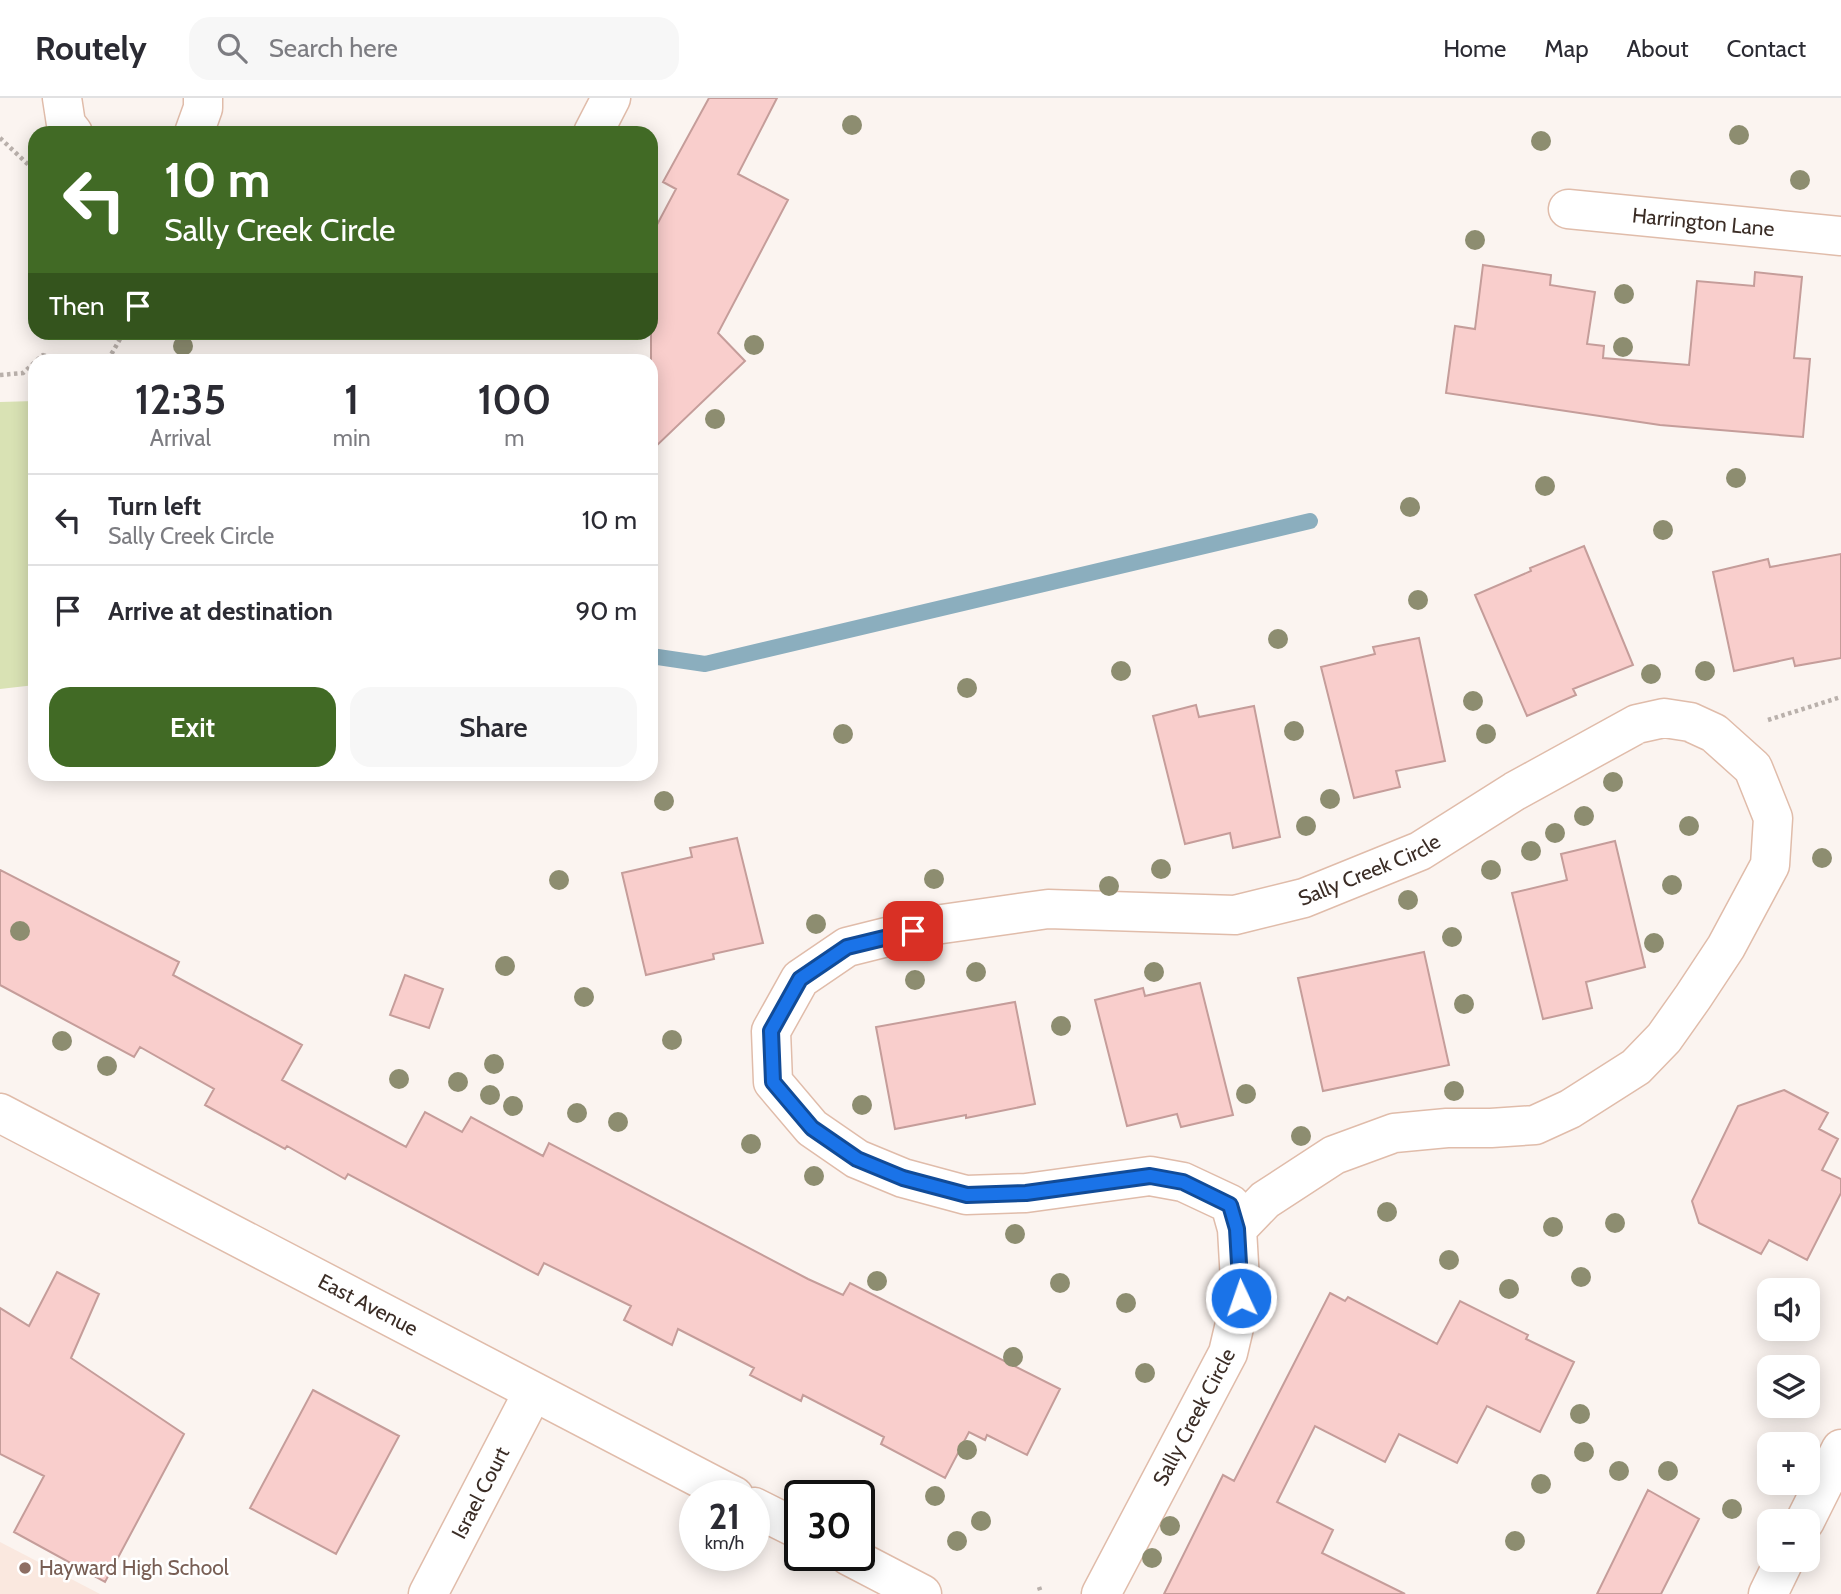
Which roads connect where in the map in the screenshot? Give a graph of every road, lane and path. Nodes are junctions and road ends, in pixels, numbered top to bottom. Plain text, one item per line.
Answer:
1 (62, 98) edge
2 (203, 98) edge
3 (611, 98) edge
4 (68, 126) edge
5 (197, 126) edge
6 (597, 126) edge
7 (0, 138) edge
8 (28, 164) edge
9 (1568, 209) dead end
10 (1841, 236) edge
11 (28, 368) edge
12 (0, 374) edge
13 (1841, 697) edge
14 (1717, 736) junction
15 (0, 1113) edge
16 (1237, 1229) junction
17 (533, 1392) junction
18 (1841, 1450) edge
19 (703, 1480) edge
20 (1811, 1509) edge
21 (875, 1570) edge
22 (1779, 1572) edge
23 (428, 1594) edge
24 (922, 1594) edge
25 (1101, 1594) edge
26 (1768, 1594) edge

1 - 4 street
2 - 5 street
3 - 6 street
7 - 8 path
9 - 10 street, Harrington Lane
11 - 12 path
13 - 14 path
14 - 16 street, Sally Creek Circle
14 - 16 street, Sally Creek Circle
15 - 17 street, East Avenue
16 - 25 street, Sally Creek Circle
17 - 19 street, East Avenue
17 - 23 street, Israel Court
18 - 20 street
21 - 24 street
22 - 26 street

